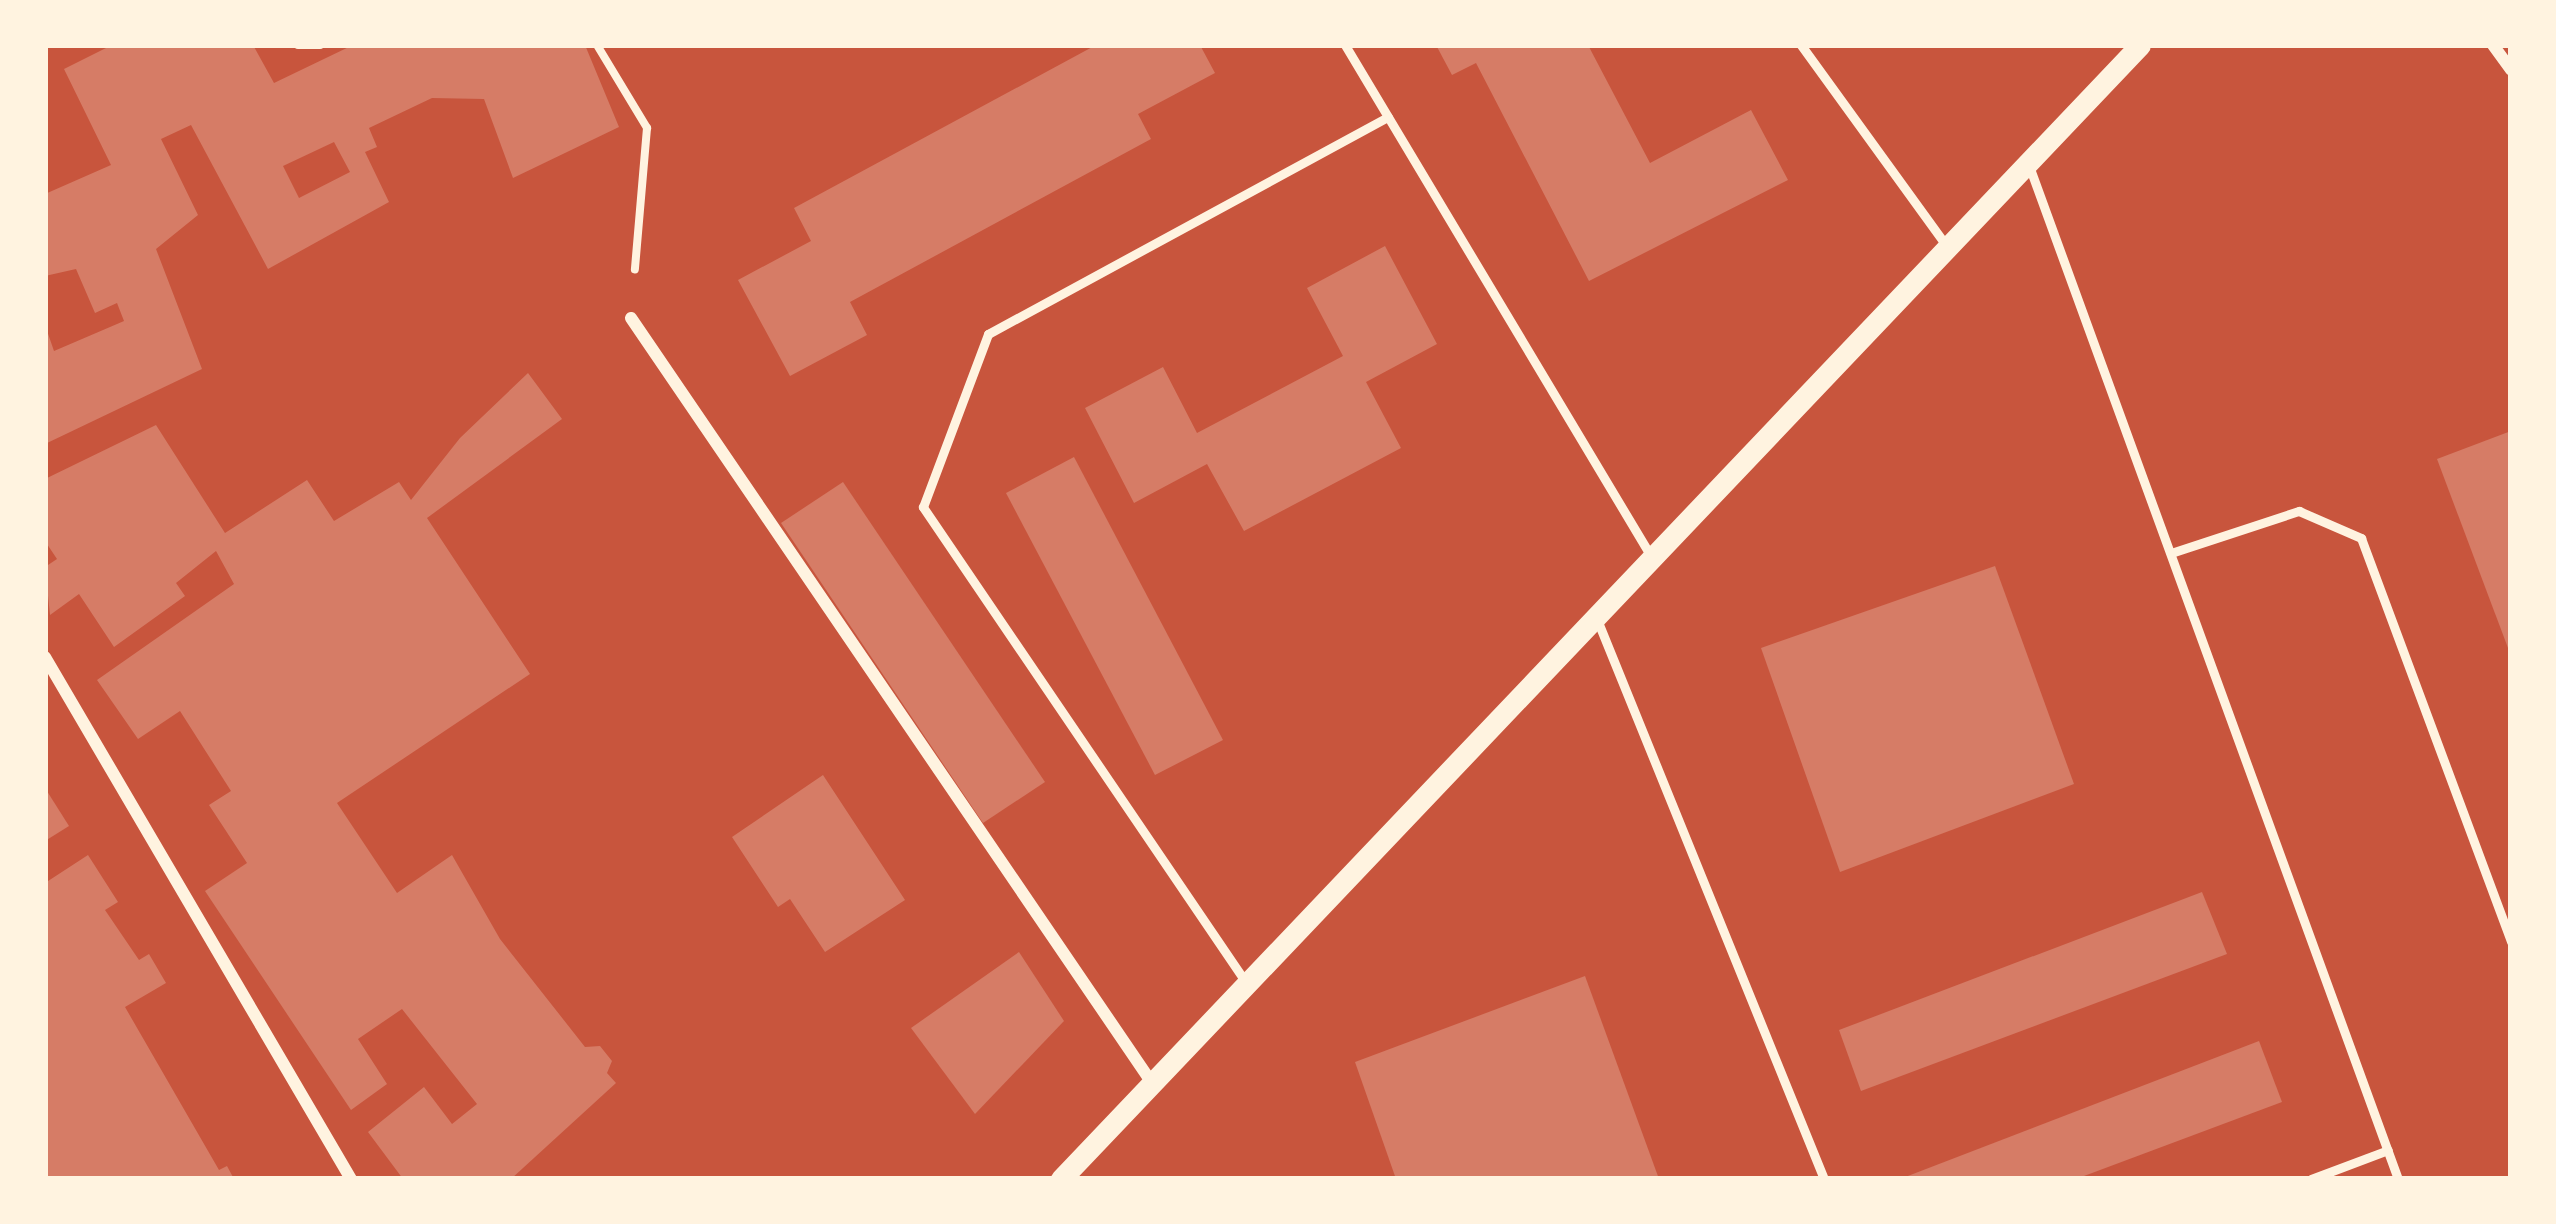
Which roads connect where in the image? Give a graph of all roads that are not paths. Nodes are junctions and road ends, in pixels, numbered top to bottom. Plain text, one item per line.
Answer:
1 (1345, 45) edge
2 (1801, 45) edge
3 (2140, 45) edge
4 (2493, 45) edge
5 (2511, 70) edge
6 (1388, 117) junction
7 (2028, 163) junction
8 (1947, 247) junction
9 (631, 318) road end
10 (2170, 554) junction
11 (1652, 558) junction
12 (1596, 616) junction
13 (45, 657) edge
14 (2511, 942) edge
15 (1247, 984) junction
16 (1152, 1083) junction
17 (2388, 1150) junction
18 (351, 1179) edge
19 (1061, 1179) edge
20 (1824, 1179) edge
21 (2311, 1179) edge
22 (2398, 1179) edge

1 - 6 lane
2 - 8 lane
3 - 7 street
4 - 5 street
6 - 11 lane
6 - 15 lane
7 - 8 street
7 - 10 lane
8 - 11 street
9 - 16 street
10 - 14 lane
10 - 17 lane
11 - 12 street
12 - 15 street
12 - 20 lane
13 - 18 street
15 - 16 street
16 - 19 street
17 - 21 lane
17 - 22 lane

